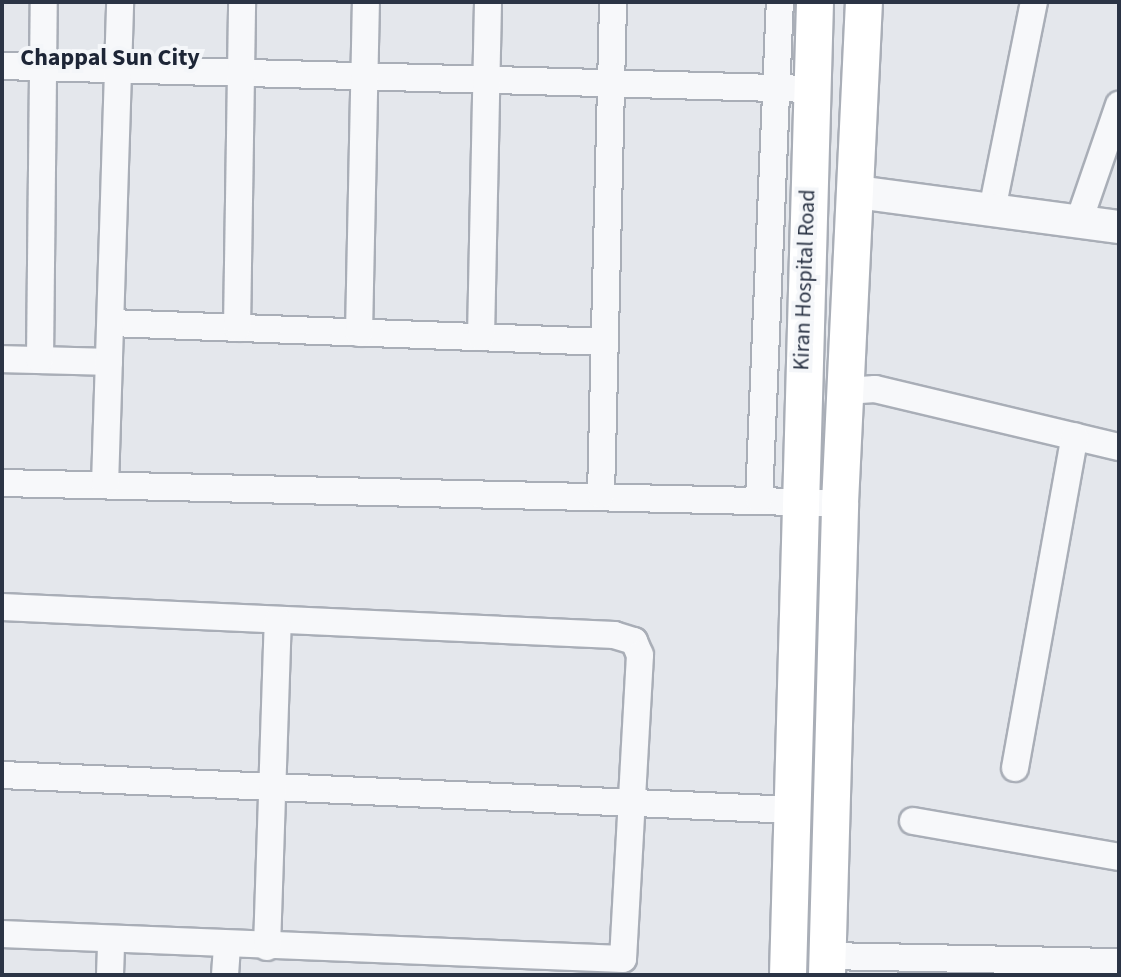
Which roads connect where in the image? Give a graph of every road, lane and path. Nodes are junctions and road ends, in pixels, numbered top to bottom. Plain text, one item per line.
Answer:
1 (44, 2) edge
2 (120, 2) edge
3 (242, 2) edge
4 (366, 2) edge
5 (488, 2) edge
6 (613, 2) edge
7 (780, 2) edge
8 (815, 2) edge
9 (864, 2) edge
10 (1034, 2) edge
11 (2, 66) edge
12 (43, 66) junction
13 (118, 70) junction
14 (241, 73) junction
15 (364, 77) junction
16 (487, 80) junction
17 (611, 84) junction
18 (812, 89) junction
19 (775, 91) junction
20 (1119, 105) edge
21 (857, 192) junction
22 (992, 210) junction
23 (1079, 221) junction
24 (1119, 227) edge
25 (111, 323) junction
26 (237, 328) junction
27 (359, 333) junction
28 (481, 337) junction
29 (605, 342) junction
30 (2, 359) edge
31 (40, 360) junction
32 (109, 362) junction
33 (846, 391) junction
34 (1075, 436) junction
35 (1119, 447) edge
36 (2, 483) edge
37 (105, 485) junction
38 (601, 495) junction
39 (759, 500) junction
40 (798, 502) junction
41 (840, 503) junction
42 (2, 607) edge
43 (278, 620) junction
44 (1015, 768) dead end
45 (2, 775) edge
46 (272, 787) junction
47 (633, 803) junction
48 (793, 810) junction
49 (913, 821) dead end
50 (1119, 857) edge
51 (789, 930) junction
52 (2, 934) edge
53 (111, 939) junction
54 (227, 945) junction
55 (267, 947) junction
56 (827, 954) edge
57 (337, 962) edge
58 (1119, 962) edge
59 (457, 965) edge
60 (110, 975) edge
61 (225, 975) edge
62 (788, 975) edge

1 - 12 street
2 - 13 street
3 - 14 street
4 - 15 street
5 - 16 street
6 - 17 street
7 - 19 street
8 - 18 main road, Kiran Hospital Road
9 - 21 main road, Kiran Hospital Road
10 - 22 street
11 - 12 street
12 - 13 street
12 - 31 street
13 - 14 street
13 - 25 street
14 - 15 street
14 - 26 street
15 - 16 street
15 - 27 street
16 - 17 street
16 - 28 street
17 - 19 street
17 - 29 street
18 - 19 street
18 - 40 main road, Kiran Hospital Road
19 - 39 street
20 - 23 street
21 - 22 street
21 - 33 main road, Kiran Hospital Road
22 - 23 street
23 - 24 street
25 - 26 street
25 - 32 street
26 - 27 street
27 - 28 street
28 - 29 street
29 - 38 street
30 - 31 street
31 - 32 street
32 - 37 street
33 - 34 street
33 - 41 main road, Kiran Hospital Road
34 - 35 street
34 - 44 street
36 - 37 street
37 - 38 street
38 - 39 street
39 - 40 street
40 - 41 street
40 - 48 main road, Kiran Hospital Road
41 - 56 main road, Kiran Hospital Road
42 - 43 street
43 - 46 street
43 - 47 street
45 - 46 street
46 - 47 street
46 - 55 street
47 - 48 street
47 - 59 street
48 - 51 main road, Kiran Hospital Road
49 - 50 street
51 - 56 main road
51 - 62 main road, Kiran Hospital Road
52 - 53 street
53 - 54 street
53 - 60 street
54 - 55 street
54 - 61 street
55 - 57 street
56 - 58 street
57 - 59 street

